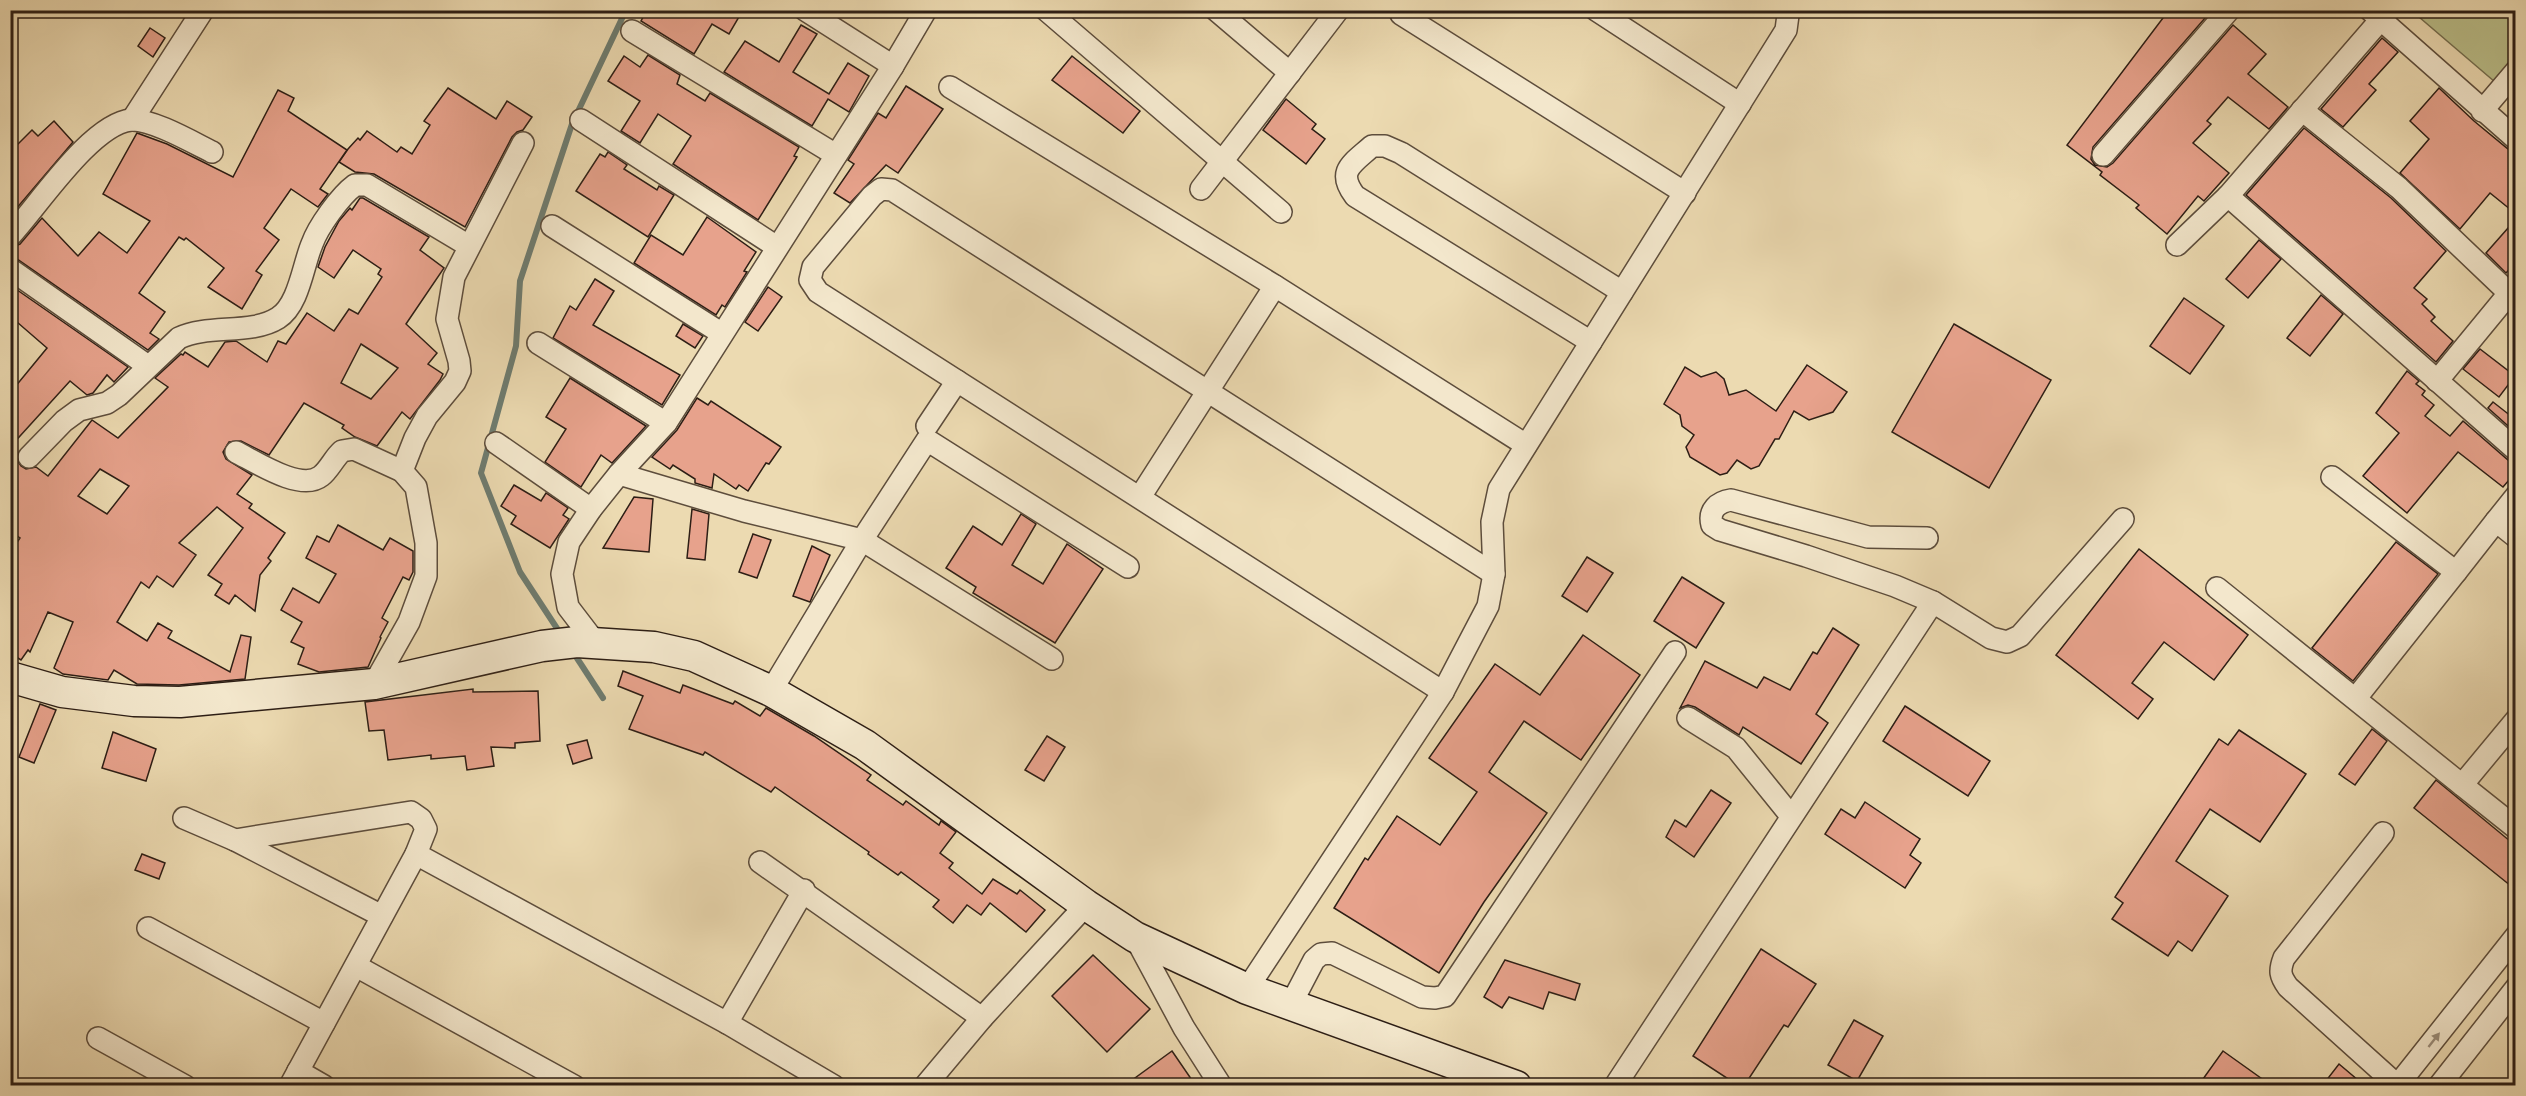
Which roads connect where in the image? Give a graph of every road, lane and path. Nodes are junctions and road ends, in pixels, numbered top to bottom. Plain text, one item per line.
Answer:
1 (203, 10) edge
2 (805, 10) edge
3 (926, 10) edge
4 (1046, 10) edge
5 (1216, 10) edge
6 (1338, 10) edge
7 (1596, 10) edge
8 (1785, 10) edge
9 (2229, 10) edge
10 (1401, 14) dead end
11 (2380, 14) edge
12 (632, 31) dead end
13 (893, 66) junction
14 (2516, 71) edge
15 (1290, 73) junction
16 (950, 87) dead end
17 (1740, 104) junction
18 (2302, 110) junction
19 (2482, 111) junction
20 (132, 120) junction
21 (581, 120) dead end
22 (2516, 139) edge
23 (523, 143) dead end
24 (212, 152) dead end
25 (836, 155) junction
26 (2103, 155) dead end
27 (1223, 160) junction
28 (1201, 189) dead end
29 (1685, 193) junction
30 (2228, 196) junction
31 (1281, 212) dead end
32 (552, 226) dead end
33 (10, 236) edge
34 (2177, 244) dead end
35 (469, 246) junction
36 (777, 247) junction
37 (10, 269) edge
38 (1275, 285) junction
39 (2512, 289) edge
40 (1622, 292) junction
41 (721, 333) junction
42 (1591, 342) junction
43 (538, 343) dead end
44 (148, 366) junction
45 (957, 381) junction
46 (2437, 381) junction
47 (1208, 392) junction
48 (666, 423) junction
49 (927, 426) dead end
50 (496, 443) dead end
51 (1526, 445) junction
52 (2516, 450) edge
53 (236, 452) dead end
54 (29, 457) dead end
55 (402, 471) junction
56 (619, 474) junction
57 (2332, 477) dead end
58 (2516, 496) edge
59 (1140, 497) junction
60 (591, 509) junction
61 (2123, 519) dead end
62 (2496, 521) junction
63 (2516, 537) edge
64 (1927, 538) dead end
65 (861, 540) junction
66 (1128, 567) dead end
67 (2456, 572) junction
68 (1494, 574) junction
69 (2217, 588) dead end
70 (1933, 602) junction
71 (586, 642) junction
72 (1675, 652) dead end
73 (1052, 659) dead end
74 (10, 676) edge
75 (374, 684) junction
76 (771, 691) junction
77 (1443, 692) junction
78 (2356, 698) junction
79 (1688, 718) dead end
80 (2516, 720) edge
81 (2462, 785) junction
82 (1791, 816) junction
83 (184, 818) dead end
84 (2516, 828) edge
85 (2383, 834) dead end
86 (235, 840) junction
87 (416, 854) junction
88 (760, 862) dead end
89 (804, 890) junction
90 (1086, 905) junction
91 (382, 916) junction
92 (148, 928) dead end
93 (2516, 936) edge
94 (1136, 937) junction
95 (356, 966) junction
96 (2516, 988) edge
97 (1247, 989) junction
98 (1291, 1004) junction
99 (982, 1018) junction
100 (324, 1023) junction
101 (727, 1023) junction
102 (98, 1038) dead end
103 (294, 1078) edge
104 (2398, 1085) edge
105 (185, 1086) edge
106 (324, 1086) edge
107 (574, 1086) edge
108 (834, 1086) edge
109 (925, 1086) edge
110 (1221, 1086) edge
111 (1516, 1086) edge
112 (1615, 1086) edge
113 (2439, 1086) edge

1 - 20 street
2 - 13 street
3 - 13 street
4 - 27 street
5 - 15 street
6 - 15 street
7 - 17 street
8 - 17 street
9 - 26 street
10 - 29 street
11 - 18 street
11 - 19 street
12 - 25 street
13 - 25 street
14 - 19 street
15 - 27 street
16 - 38 street
17 - 29 street
18 - 30 street
18 - 39 street
19 - 22 street
20 - 24 street
20 - 33 street
21 - 36 street
23 - 35 street
25 - 36 street
27 - 28 street
27 - 31 street
29 - 40 street
30 - 34 street
30 - 46 street
32 - 41 street
35 - 44 street
35 - 55 street
36 - 41 street
37 - 44 street
38 - 47 street
38 - 51 street
39 - 46 street
40 - 42 street
40 - 42 street
41 - 48 street
42 - 51 street
43 - 48 street
44 - 54 street
45 - 47 street
45 - 49 street
45 - 59 street
46 - 52 street
47 - 59 street
47 - 68 street
48 - 56 street
50 - 60 street
51 - 68 street
53 - 55 street
55 - 75 street
56 - 60 street
56 - 65 street
57 - 67 street
58 - 62 street
59 - 77 street
60 - 71 street
61 - 70 street
62 - 63 street
62 - 67 street
64 - 70 street
65 - 66 street
65 - 73 street
65 - 76 street
67 - 78 street
68 - 77 street
69 - 78 street
70 - 82 street
71 - 75 street
71 - 76 street
72 - 98 street
74 - 75 street
76 - 90 street
77 - 97 street
78 - 81 street
79 - 82 street
80 - 81 street
81 - 84 street
82 - 112 street
83 - 86 street
85 - 104 street
86 - 87 street
86 - 91 street
87 - 91 street
87 - 101 street
88 - 89 street
89 - 99 street
89 - 101 street
90 - 94 street
90 - 99 street
91 - 95 street
92 - 100 street
104 -> 93 street
94 - 97 street
94 - 110 street
95 - 100 street
95 - 107 street
96 - 113 street
97 - 98 street
98 - 111 street
99 - 109 street
100 - 103 street
101 - 108 street
102 - 105 street
103 - 106 street

